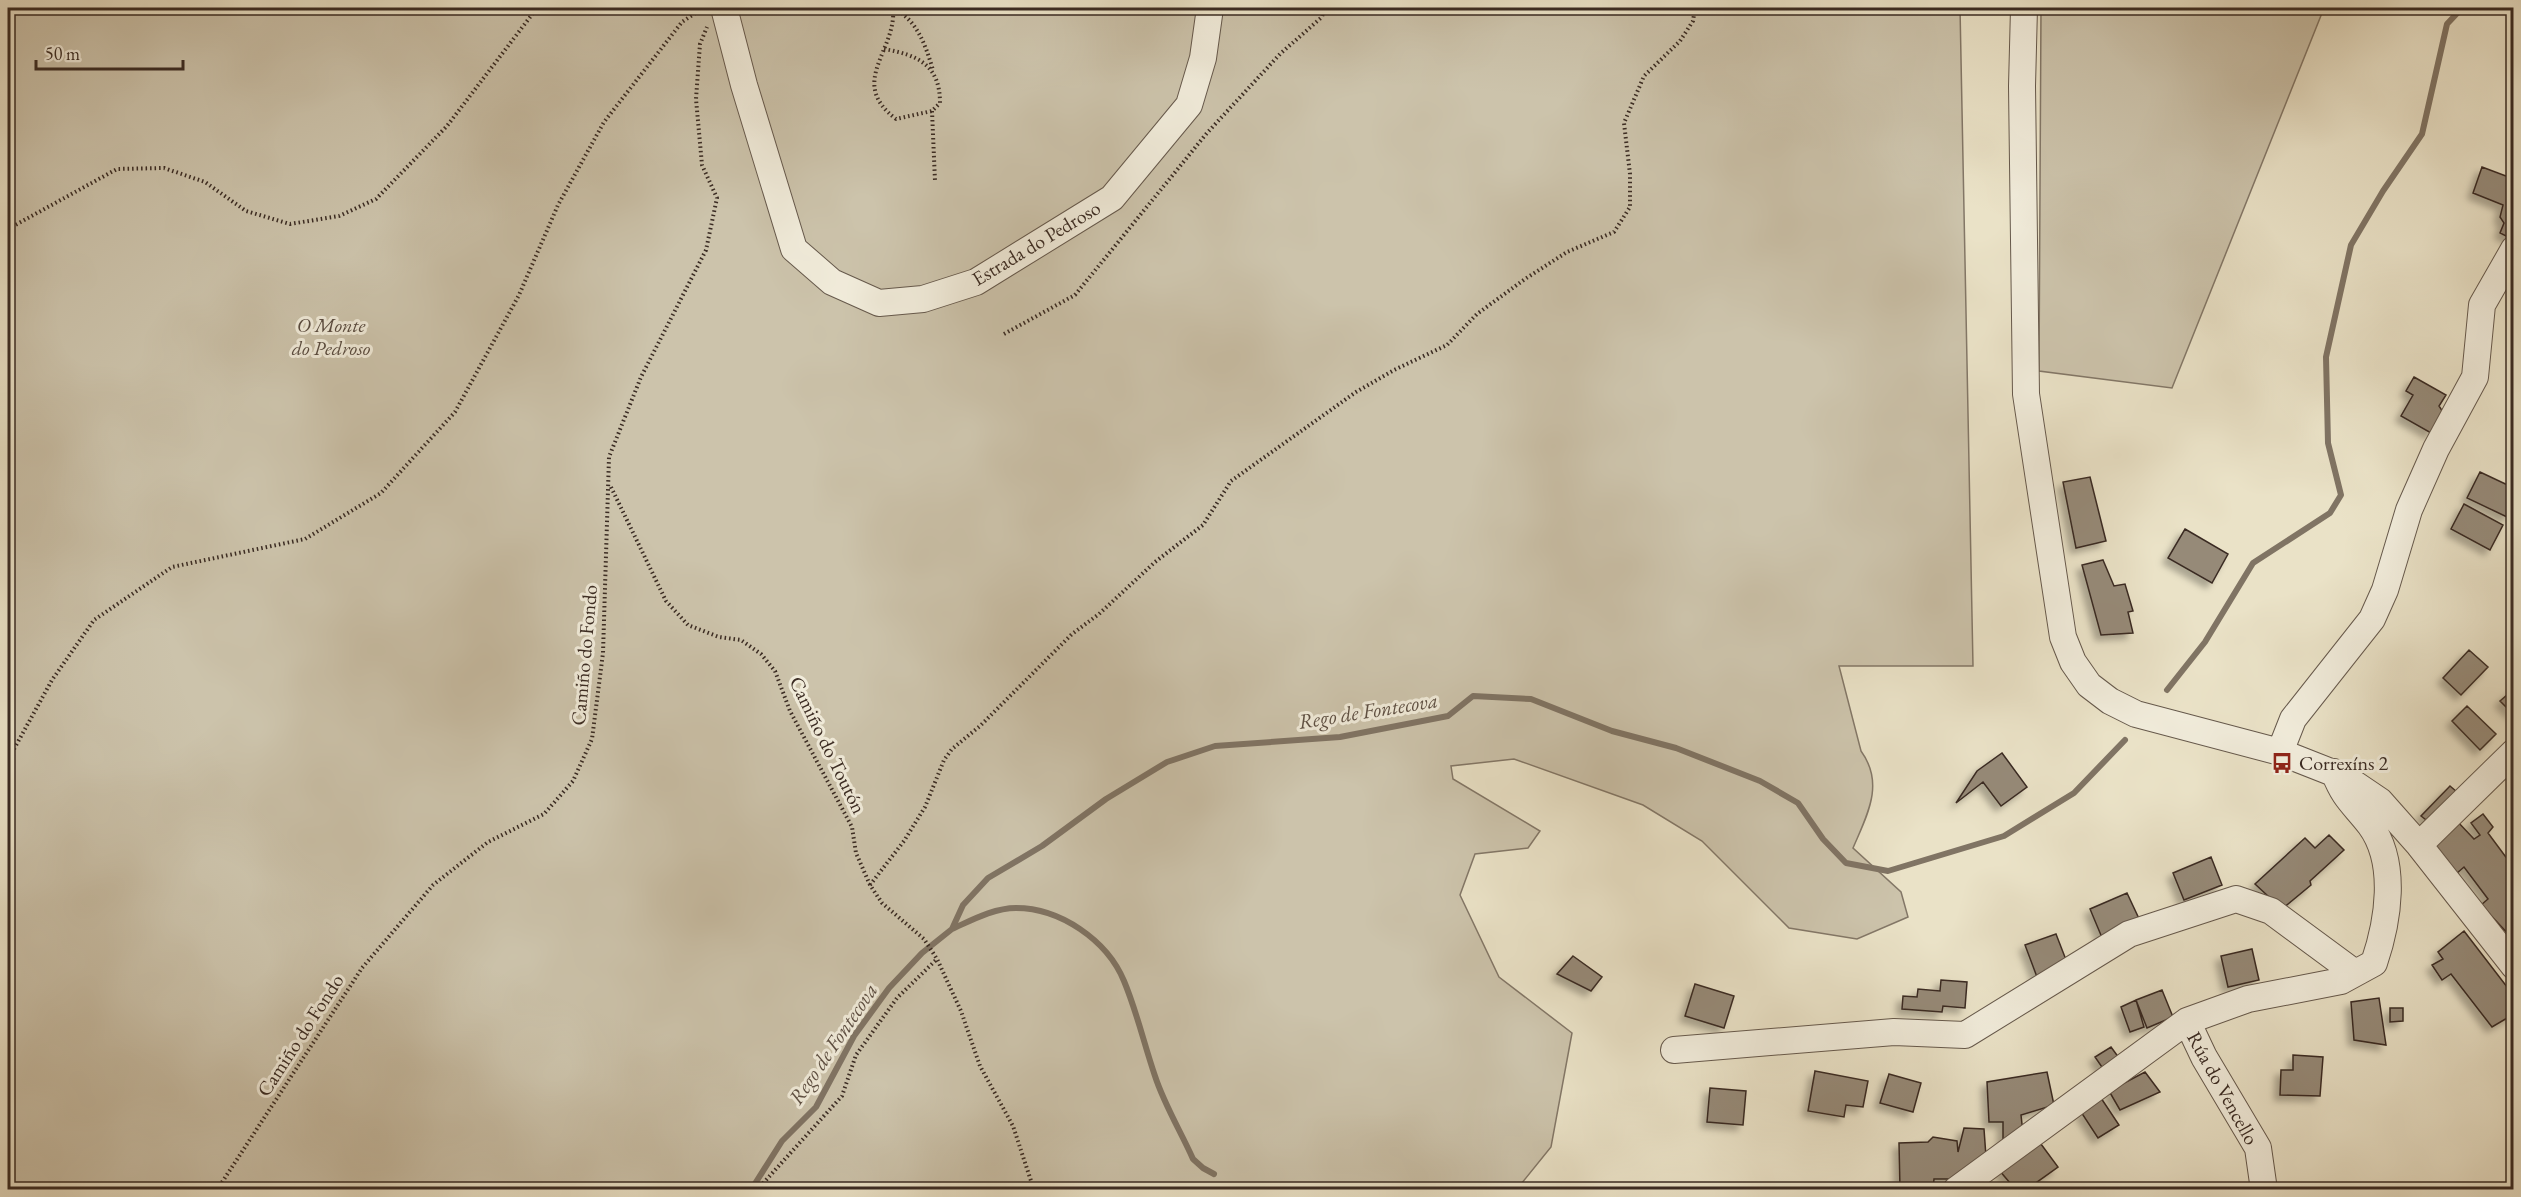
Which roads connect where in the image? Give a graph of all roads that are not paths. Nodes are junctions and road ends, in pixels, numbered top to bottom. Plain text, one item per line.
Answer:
1 (1210, 8) edge
2 (2024, 8) edge
3 (718, 12) edge
4 (2514, 249) edge
5 (2280, 752) junction
6 (2514, 752) edge
7 (2334, 772) junction
8 (2419, 845) junction
9 (2514, 966) edge
10 (2355, 973) junction
11 (2187, 1021) junction
12 (1674, 1050) dead end
13 (1956, 1190) edge
14 (2264, 1190) edge

1 - 3 street, Estrada do Pedroso
2 - 5 street
4 - 5 street
5 - 7 street
6 - 8 street
7 - 8 street
7 - 10 street
8 - 9 street
10 - 11 street
10 - 12 street
11 - 13 street
11 - 14 street, Rúa do Vencello

